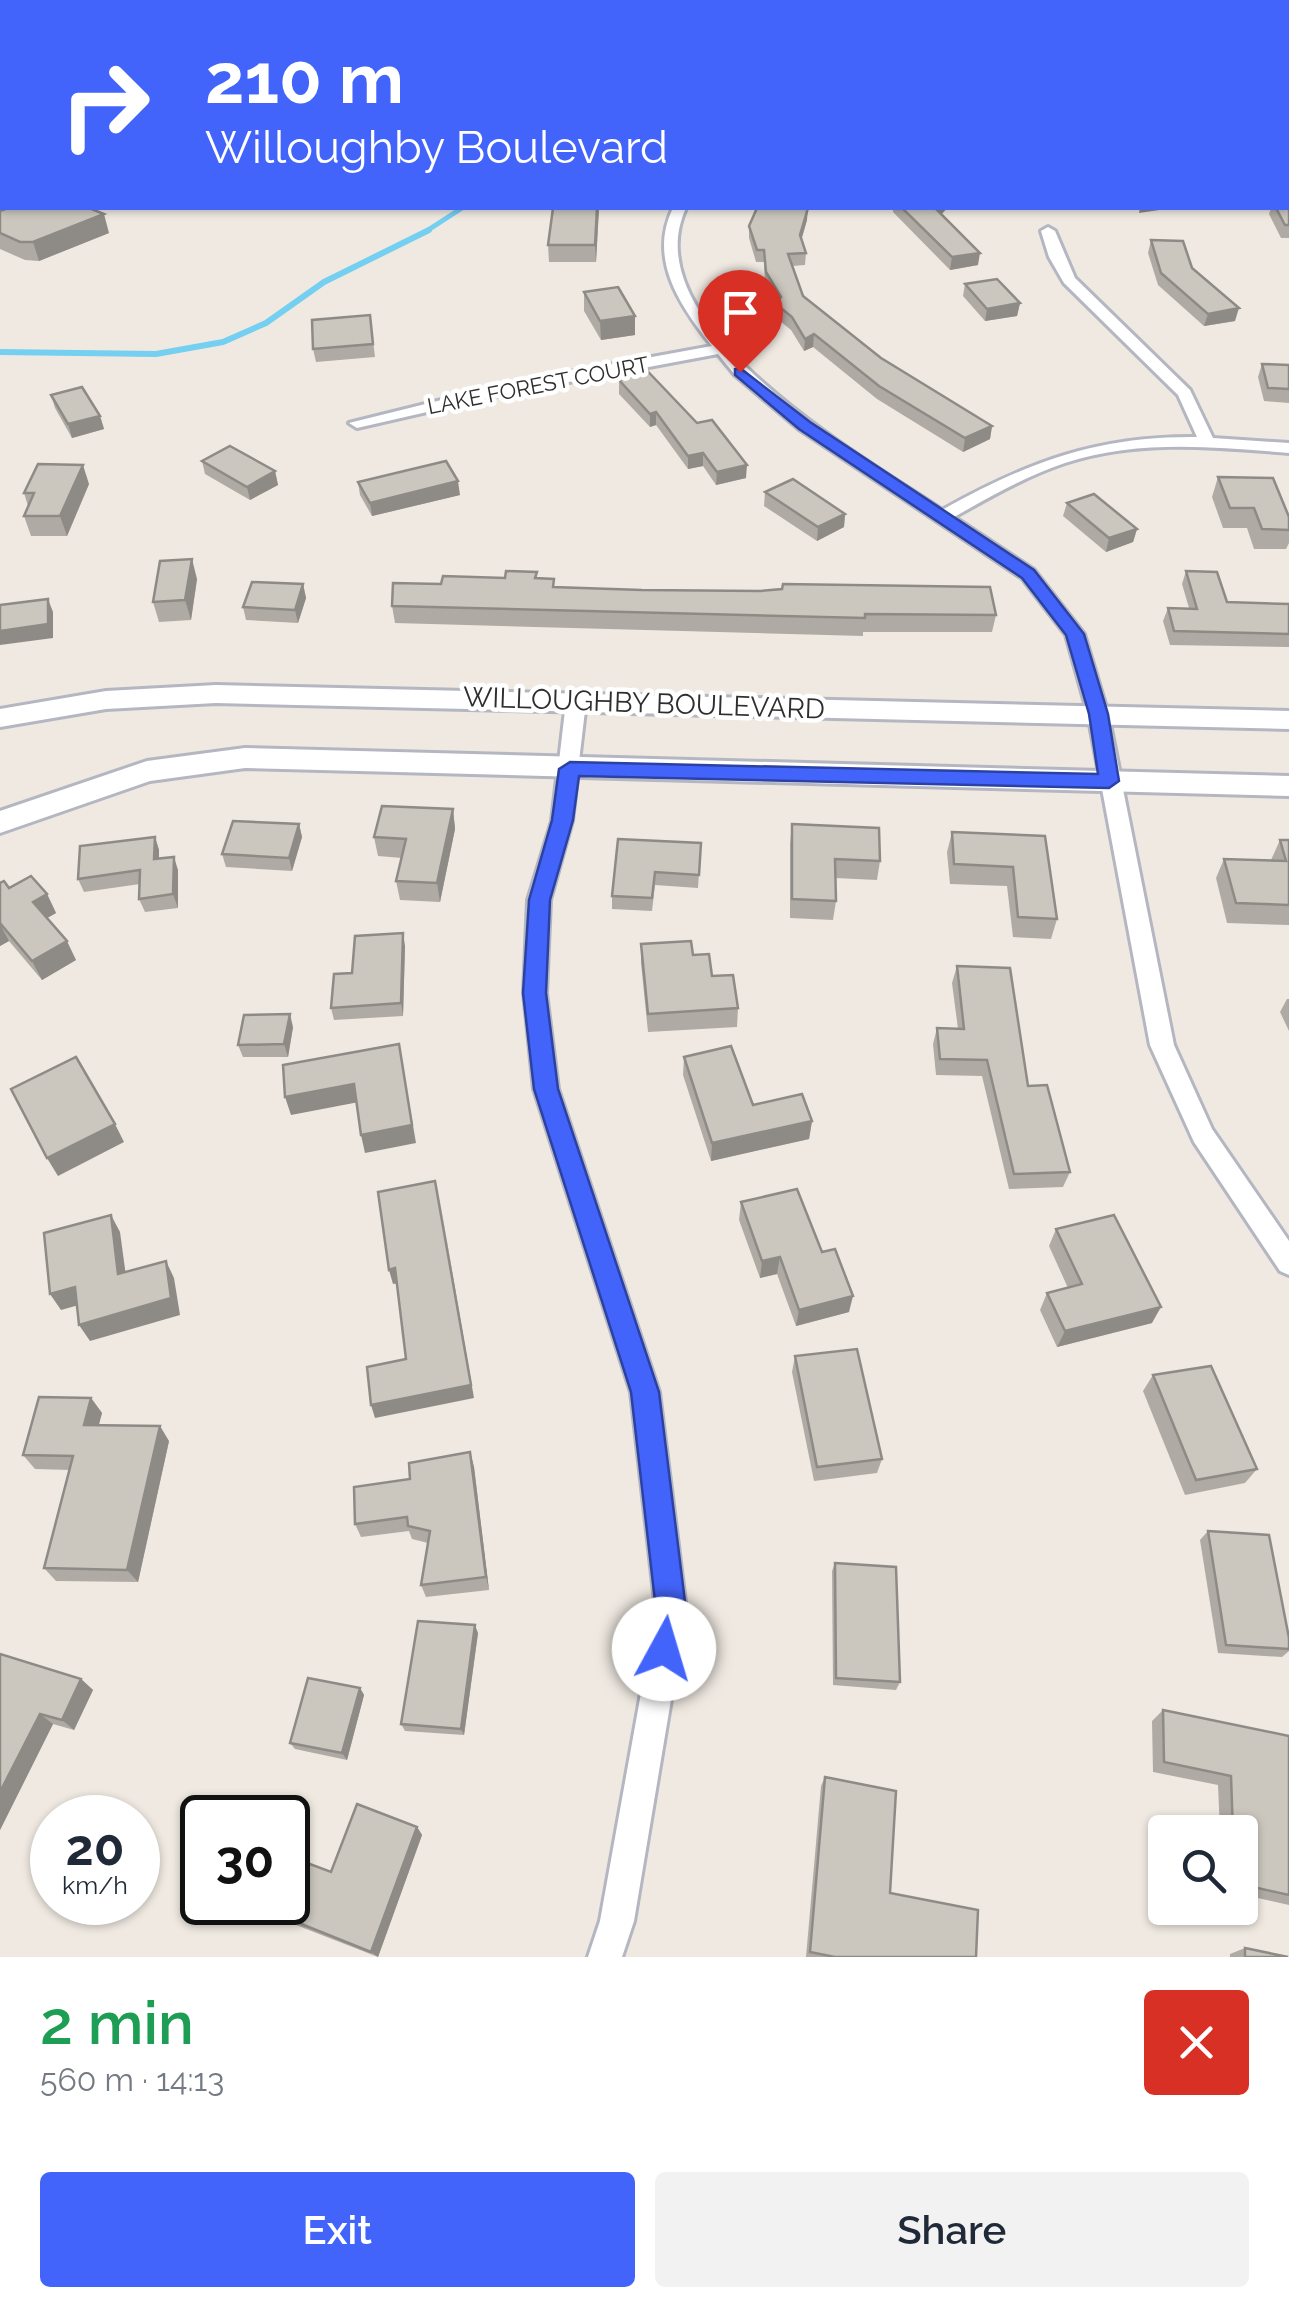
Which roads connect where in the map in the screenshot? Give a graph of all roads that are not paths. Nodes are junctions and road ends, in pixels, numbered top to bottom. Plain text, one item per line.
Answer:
1 (678, 210) edge
2 (1048, 231) dead end
3 (721, 349) junction
4 (357, 423) dead end
5 (1207, 442) junction
6 (1289, 448) edge
7 (945, 515) junction
8 (576, 702) junction
9 (1098, 714) junction
10 (0, 718) edge
11 (1289, 720) edge
12 (570, 769) junction
13 (1109, 781) junction
14 (1289, 786) edge
15 (0, 822) edge
16 (1289, 1264) edge
17 (605, 1957) edge

1 - 3 street
2 - 5 street
3 - 4 street, LAKE FOREST COURT
3 - 7 street
5 - 6 street
5 - 7 street
7 - 9 street
8 - 9 street, WILLOUGHBY BOULEVARD
8 - 10 street, WILLOUGHBY BOULEVARD
8 - 12 street
9 - 11 street, WILLOUGHBY BOULEVARD
9 - 13 street
12 - 13 street
12 - 15 street
12 - 17 street
13 - 14 street
13 - 16 street

